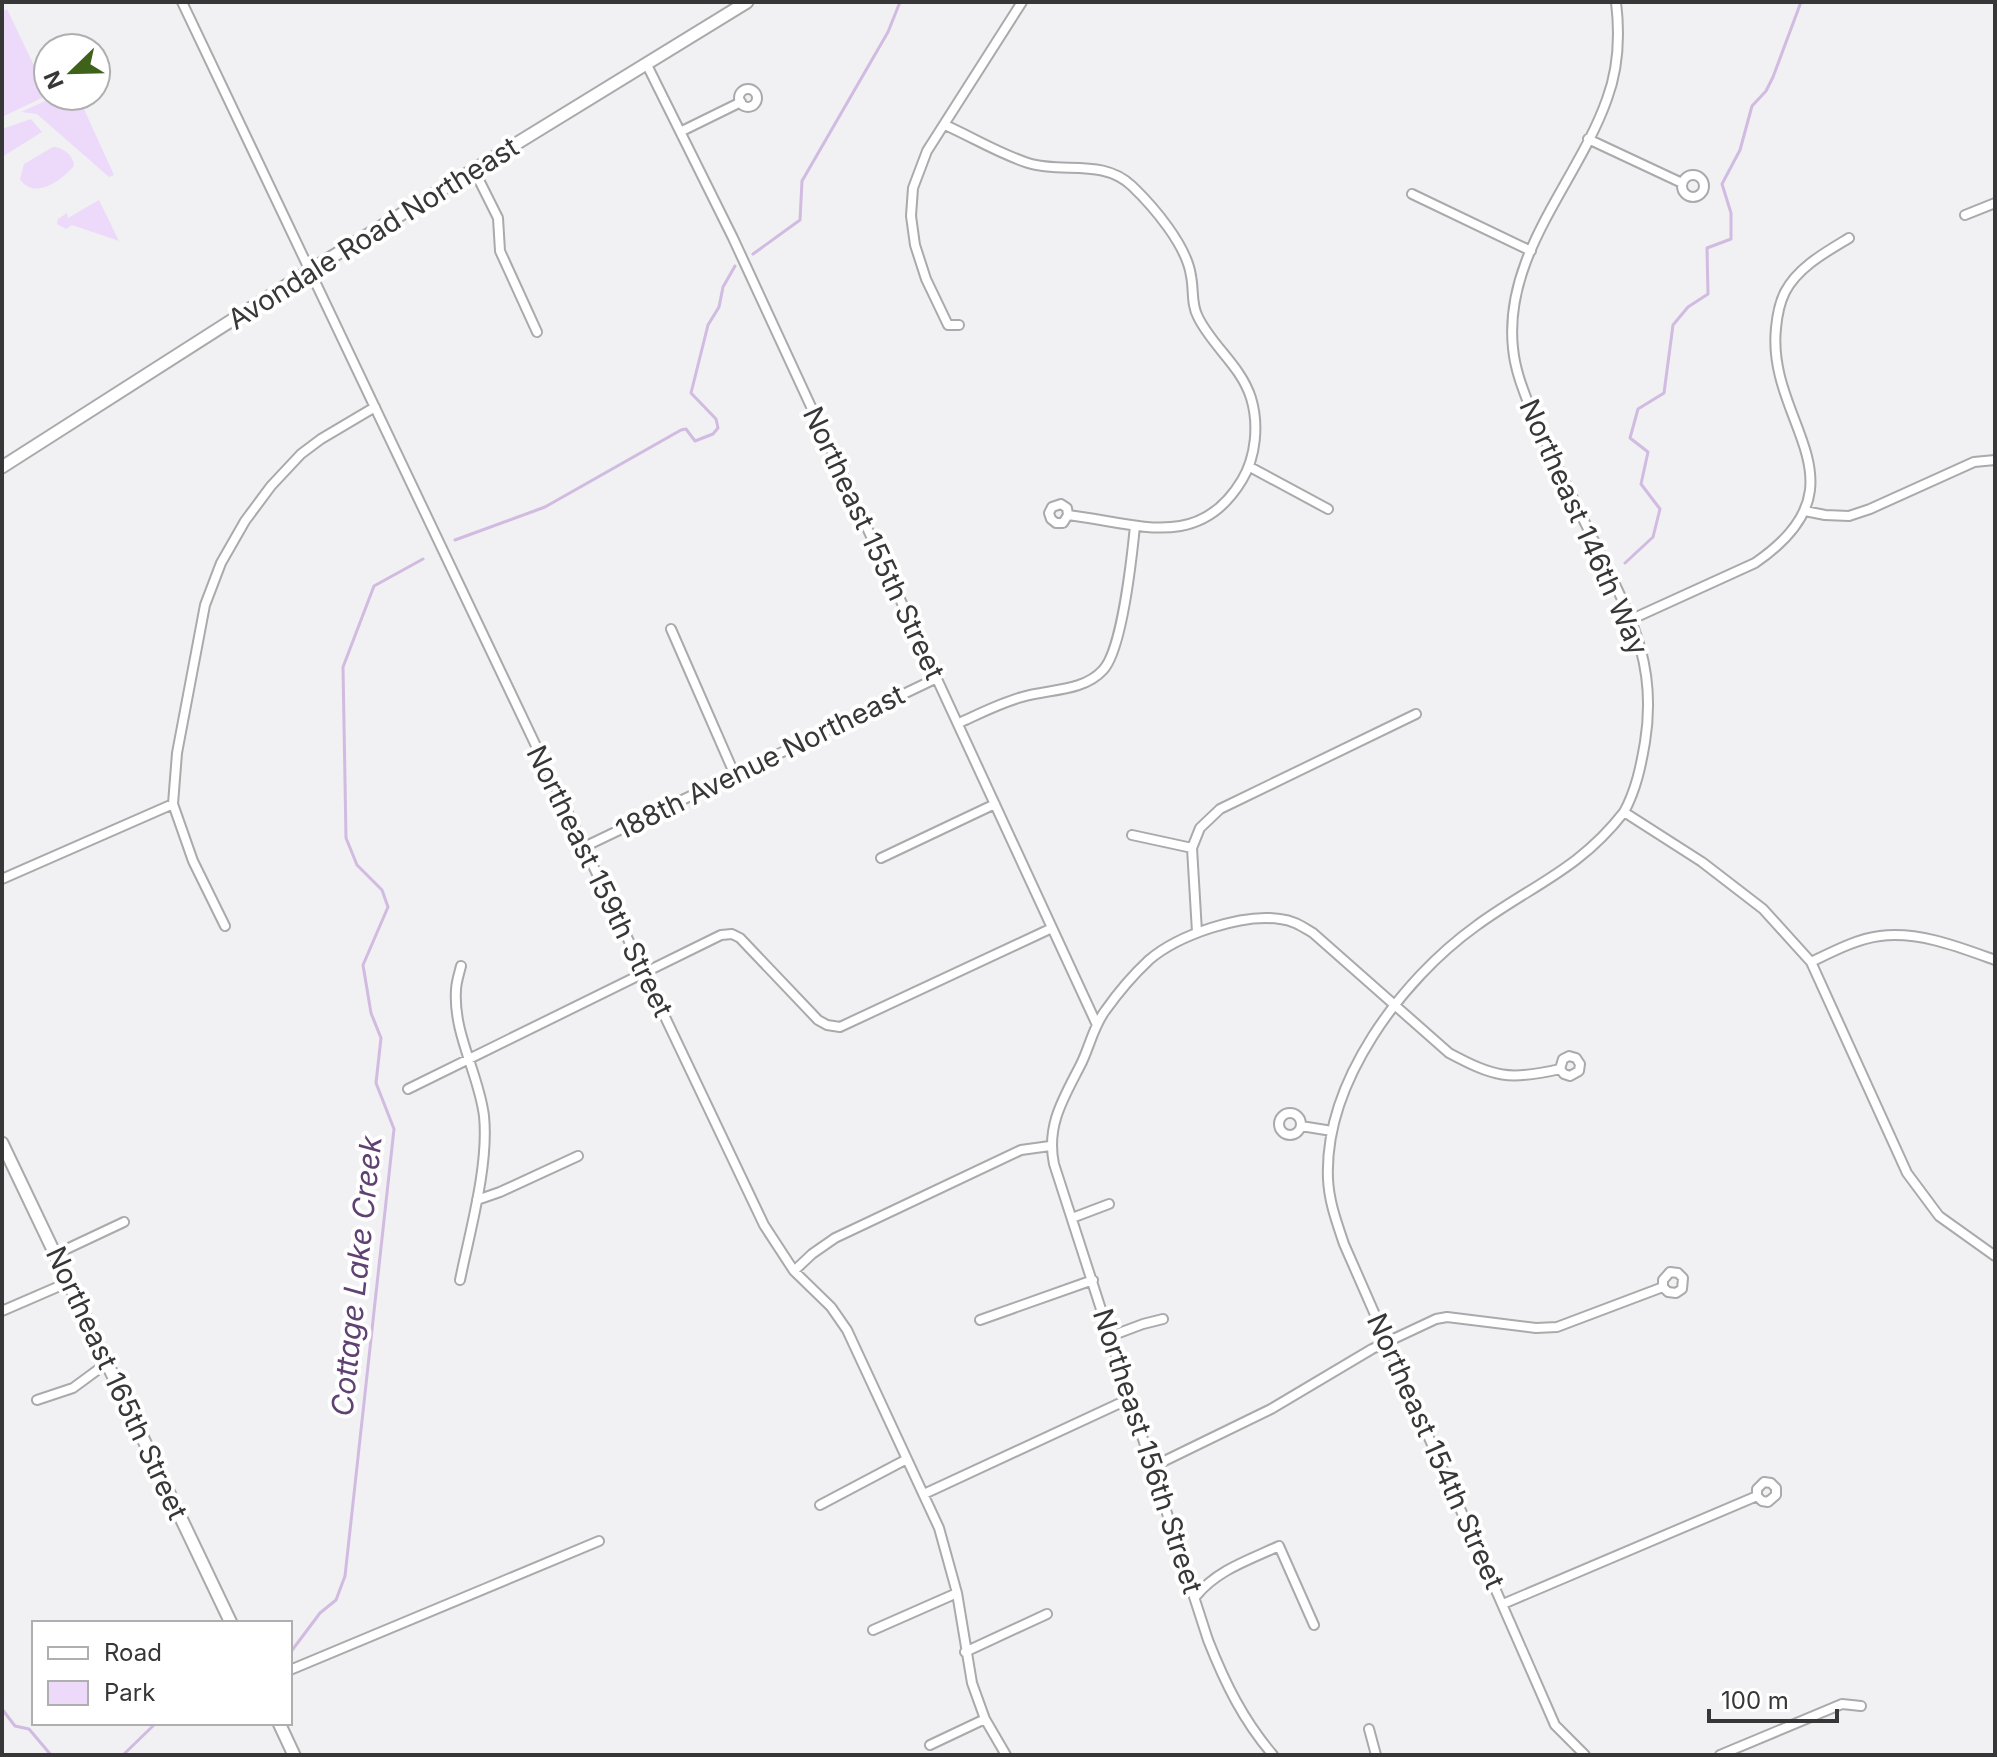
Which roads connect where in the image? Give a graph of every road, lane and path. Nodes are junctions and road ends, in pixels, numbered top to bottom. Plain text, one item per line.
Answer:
1 (182, 2) edge
2 (747, 2) edge
3 (1022, 2) edge
4 (1616, 2) edge
5 (646, 63) junction
6 (741, 102) dead end
7 (945, 125) junction
8 (682, 131) junction
9 (1588, 139) junction
10 (474, 170) junction
11 (1682, 183) dead end
12 (1412, 194) dead end
13 (1995, 203) edge
14 (1965, 215) dead end
15 (1849, 238) dead end
16 (1531, 251) junction
17 (309, 271) junction
18 (959, 325) dead end
19 (537, 332) dead end
20 (375, 407) junction
21 (1995, 460) edge
22 (2, 467) edge
23 (1250, 467) junction
24 (1328, 509) dead end
25 (1805, 511) junction
26 (1068, 515) dead end
27 (1135, 526) junction
28 (1632, 619) junction
29 (671, 629) dead end
30 (937, 678) junction
31 (1416, 714) dead end
32 (959, 723) junction
33 (734, 773) junction
34 (173, 804) junction
35 (995, 804) junction
36 (1624, 812) junction
37 (1132, 835) dead end
38 (584, 847) junction
39 (1192, 848) junction
40 (881, 858) dead end
41 (2, 879) edge
42 (225, 926) dead end
43 (1052, 928) junction
44 (1197, 932) junction
45 (1995, 960) edge
46 (1811, 962) junction
47 (461, 966) dead end
48 (645, 972) junction
49 (1393, 1005) junction
50 (1097, 1025) junction
51 (469, 1059) junction
52 (1560, 1069) dead end
53 (408, 1089) dead end
54 (1301, 1126) dead end
55 (1332, 1131) junction
56 (2, 1143) edge
57 (1050, 1146) junction
58 (578, 1156) dead end
59 (477, 1200) junction
60 (1109, 1204) dead end
61 (1072, 1218) junction
62 (124, 1222) dead end
63 (56, 1254) junction
64 (1995, 1256) edge
65 (794, 1271) junction
66 (460, 1280) dead end
67 (1093, 1280) junction
68 (69, 1282) junction
69 (1663, 1287) dead end
70 (2, 1311) edge
71 (1163, 1319) dead end
72 (980, 1320) dead end
73 (1111, 1336) junction
74 (1388, 1341) junction
75 (107, 1363) junction
76 (1131, 1398) junction
77 (37, 1400) dead end
78 (907, 1459) junction
79 (1152, 1467) junction
80 (924, 1494) junction
81 (1757, 1496) dead end
82 (820, 1505) dead end
83 (599, 1541) dead end
84 (957, 1593) junction
85 (1196, 1596) junction
86 (1503, 1604) junction
87 (1047, 1614) dead end
88 (230, 1621) edge
89 (1314, 1625) dead end
90 (873, 1630) dead end
91 (965, 1652) junction
92 (292, 1669) edge
93 (1861, 1706) dead end
94 (985, 1719) junction
95 (280, 1725) edge
96 (1369, 1729) dead end
97 (930, 1745) dead end
98 (294, 1755) edge
99 (1006, 1755) edge
100 (1273, 1755) edge
101 (1376, 1755) edge
102 (1585, 1755) edge
103 (1720, 1755) edge

1 - 17 street, Northeast 159th Street
2 - 5 main road, Avondale Road Northeast
3 - 7 street
4 - 9 street, Northeast 146th Way
5 - 8 street, Northeast 155th Street
5 - 10 main road, Avondale Road Northeast
6 - 8 street
7 - 18 street
7 - 23 street
8 - 30 street, Northeast 155th Street
9 - 11 street
9 - 16 street, Northeast 146th Way
10 - 17 main road, Avondale Road Northeast
10 - 19 street
12 - 16 street
13 - 14 street
15 - 25 street
16 - 28 street, Northeast 146th Way
17 - 20 street, Northeast 159th Street
17 - 22 main road, Avondale Road Northeast
20 - 34 street
20 - 38 street, Northeast 159th Street
21 - 25 street
23 - 24 street
23 - 27 street
25 - 28 street
26 - 27 street
27 - 32 street
28 - 36 street, Northeast 146th Way
29 - 33 street
30 - 32 street, Northeast 155th Street
30 - 33 street, 188th Avenue Northeast
31 - 39 street
32 - 35 street, Northeast 155th Street
33 - 38 street, 188th Avenue Northeast
34 - 41 street
34 - 42 street
35 - 40 street
35 - 43 street, Northeast 155th Street
36 - 46 street
36 - 49 street, Northeast 154th Street
37 - 39 street
38 - 48 street, Northeast 159th Street
39 - 44 street
43 - 48 street
43 - 50 street, Northeast 155th Street
44 - 49 street, Northeast 156th Street
44 - 50 street, Northeast 156th Street
45 - 46 street
46 - 64 street
47 - 51 street
48 - 51 street
48 - 65 street, Northeast 159th Street
49 - 52 street, Northeast 156th Street
49 - 55 street, Northeast 154th Street
50 - 57 street, Northeast 156th Street
51 - 53 street
51 - 59 street
54 - 55 street
55 - 74 street, Northeast 154th Street
56 - 63 main road, Northeast 165th Street
57 - 61 street, Northeast 156th Street
57 - 65 street
58 - 59 street
59 - 66 street
60 - 61 street
61 - 67 street, Northeast 156th Street
62 - 63 street
63 - 68 main road, Northeast 165th Street
65 - 78 street, Northeast 159th Street
67 - 72 street
67 - 73 street, Northeast 156th Street
68 - 70 street
68 - 75 main road, Northeast 165th Street
69 - 74 street
71 - 73 street
73 - 76 street, Northeast 156th Street
74 - 79 street
74 - 86 street, Northeast 154th Street
75 - 77 street
75 - 88 main road, Northeast 165th Street
76 - 79 street, Northeast 156th Street
76 - 80 street
78 - 80 street, Northeast 159th Street
78 - 82 street
79 - 85 street, Northeast 156th Street
80 - 84 street, Northeast 159th Street
81 - 86 street
83 - 92 street
84 - 90 street
84 - 91 street, Northeast 159th Street
85 - 89 street
85 - 100 street, Northeast 156th Street
86 - 102 street, Northeast 154th Street
87 - 91 street
91 - 94 street, Northeast 159th Street
93 - 103 street
94 - 97 street
94 - 99 street, Northeast 159th Street
95 - 98 main road
96 - 101 street

